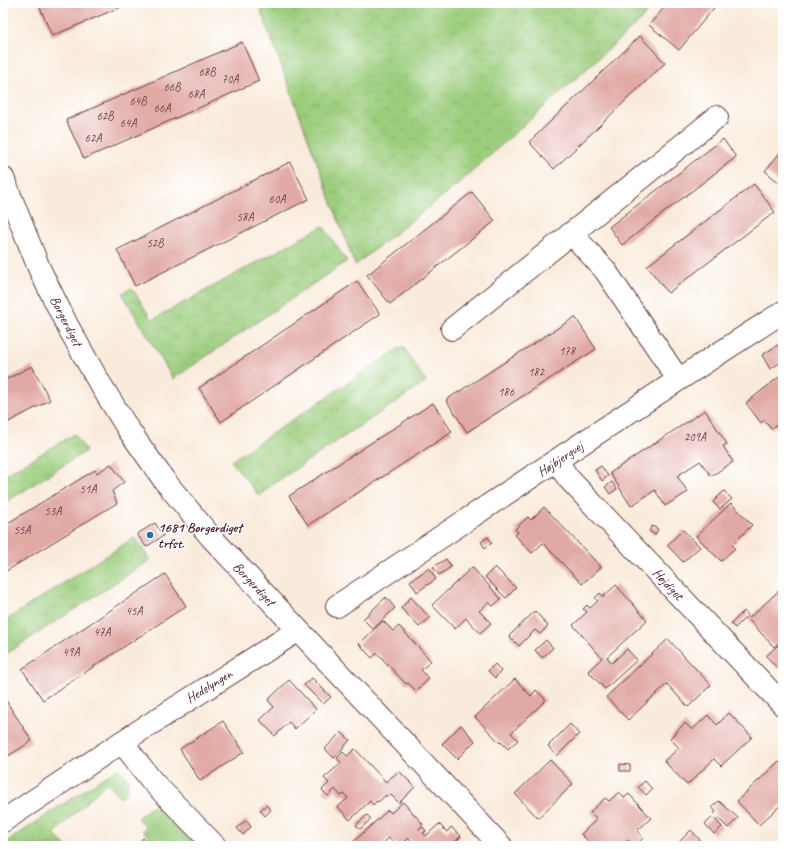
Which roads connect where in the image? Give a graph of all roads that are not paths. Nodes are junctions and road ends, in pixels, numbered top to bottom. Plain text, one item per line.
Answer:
1 (717, 117) dead end
2 (3, 178) edge
3 (571, 233) junction
4 (783, 312) edge
5 (452, 329) dead end
6 (678, 379) junction
7 (557, 461) junction
8 (337, 606) dead end
9 (297, 630) junction
10 (783, 705) edge
11 (122, 742) junction
12 (3, 821) edge
13 (215, 846) edge
14 (501, 846) edge

1 - 3 street
2 - 9 street, Borgerdiget
3 - 5 street
3 - 6 street
4 - 6 street, Højbjergvej
6 - 7 street, Højbjergvej
7 - 8 street, Højbjergvej
7 - 10 street, Højdiget
9 - 11 street, Hedelyngen
9 - 14 street, Borgerdiget
11 - 12 street, Hedelyngen
11 - 13 street

